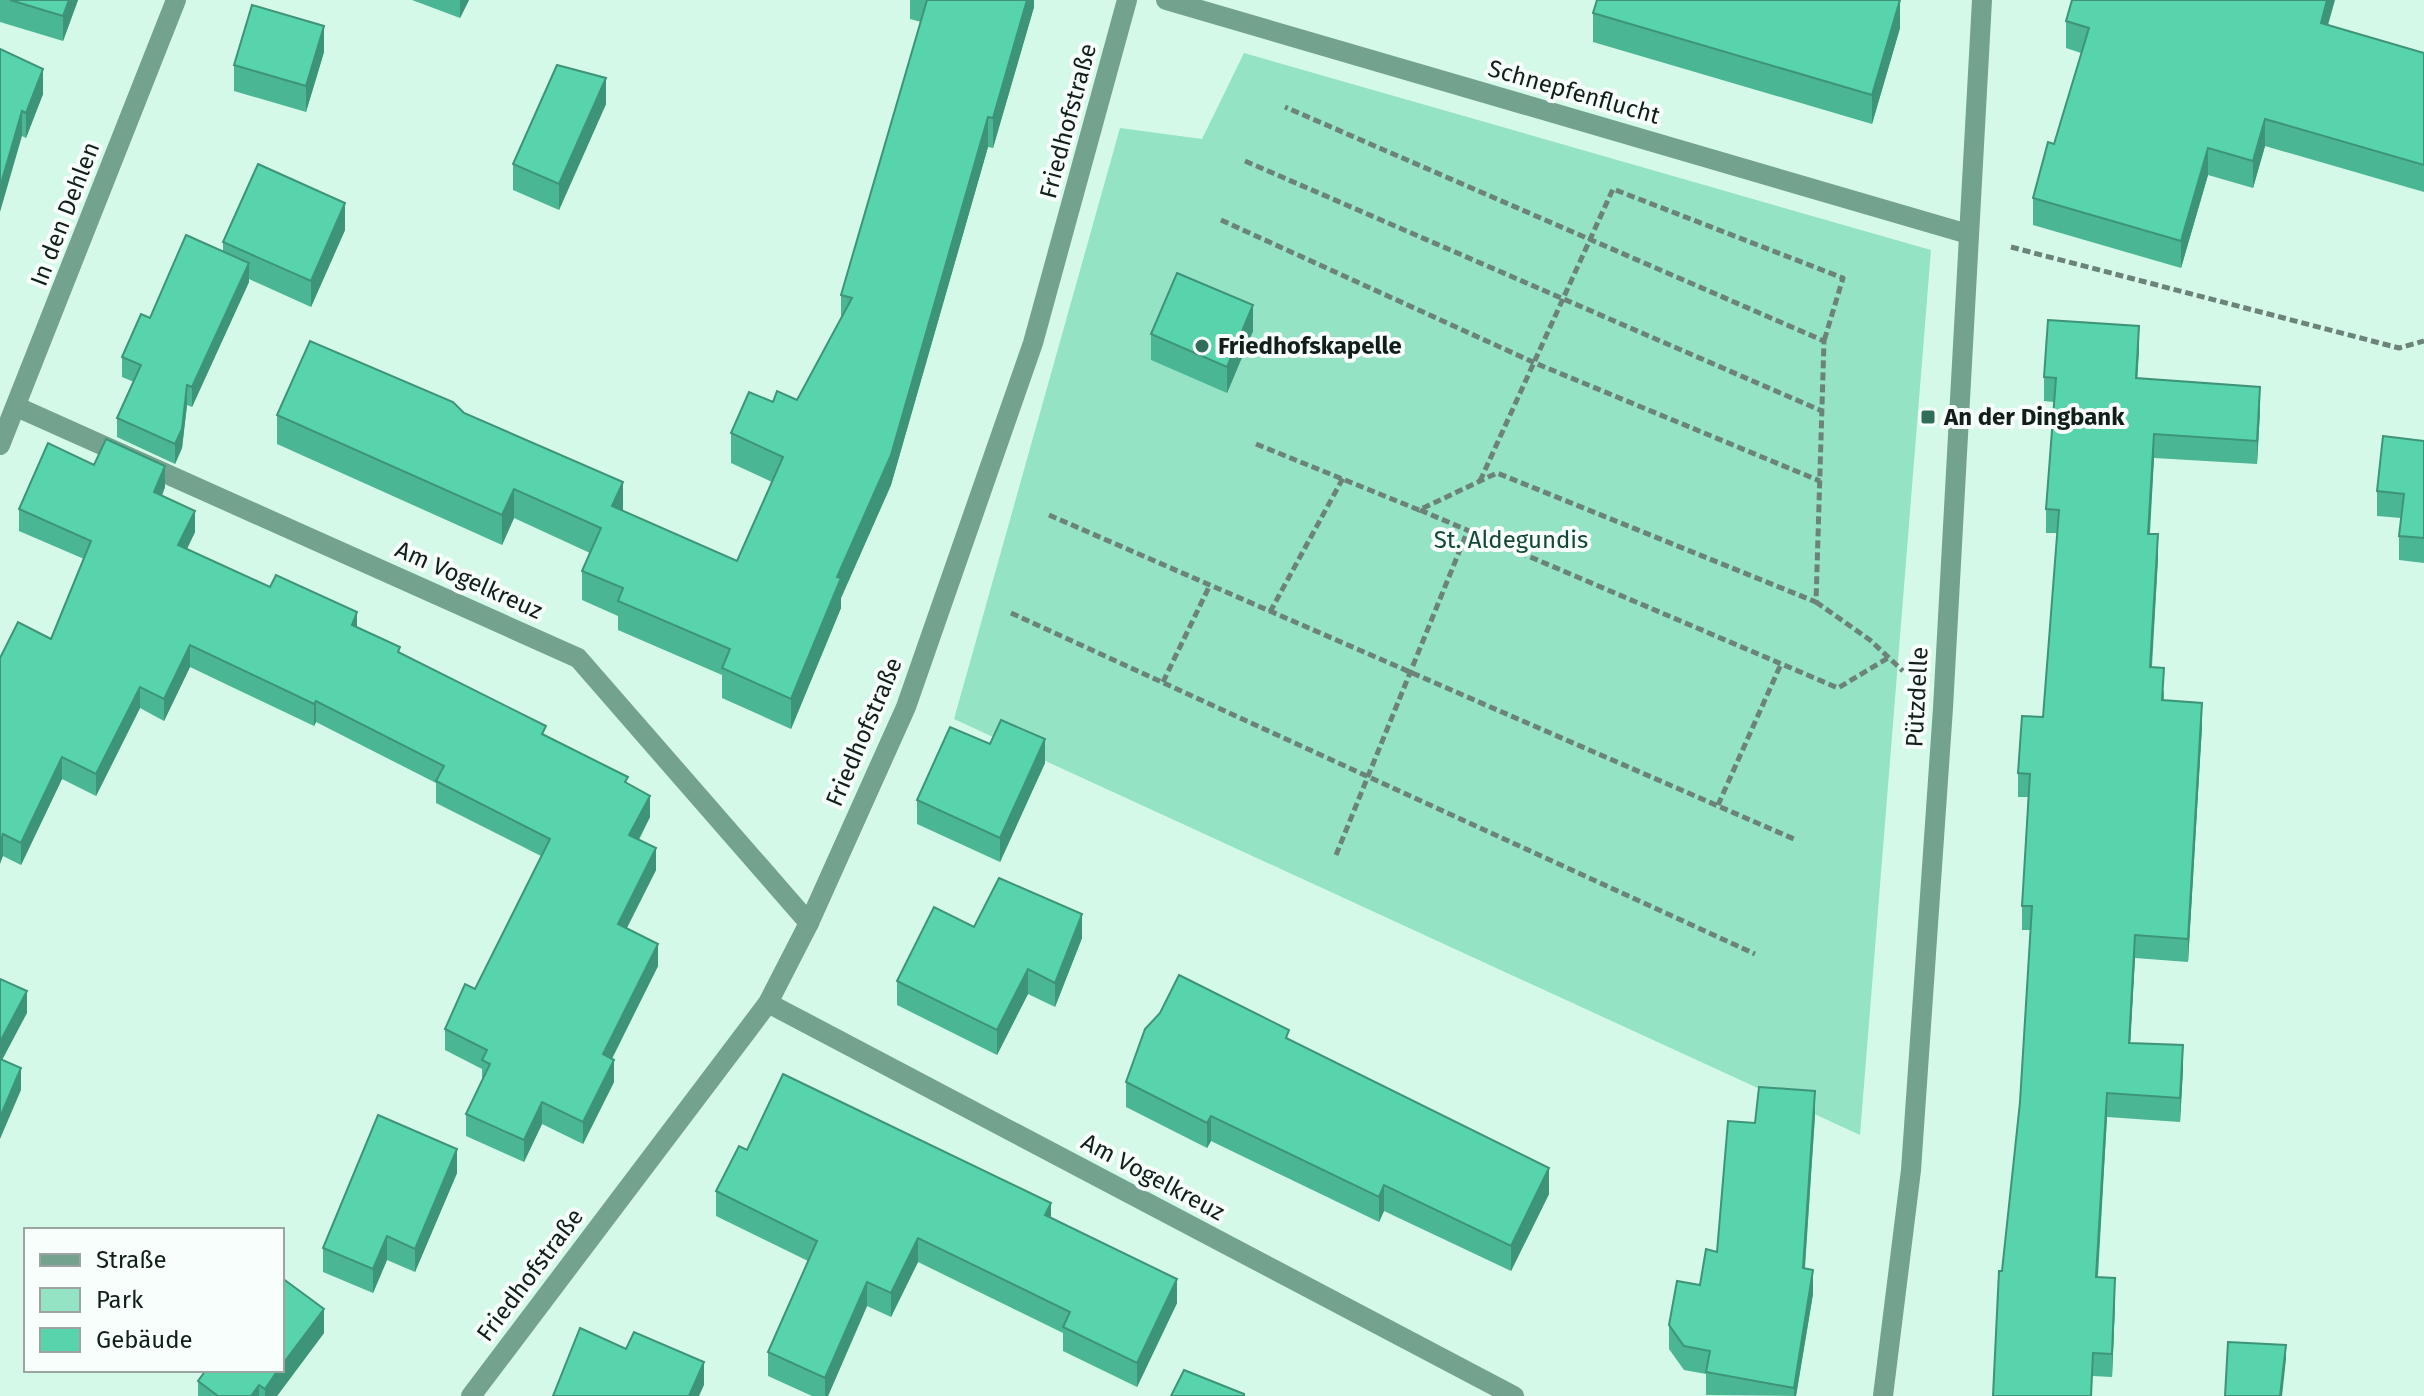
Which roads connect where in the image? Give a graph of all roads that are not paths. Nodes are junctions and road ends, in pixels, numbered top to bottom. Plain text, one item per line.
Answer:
1 (176, 0) edge
2 (1127, 0) edge
3 (1166, 0) edge
4 (1982, 0) edge
5 (1968, 234) junction
6 (17, 407) junction
7 (0, 445) edge
8 (809, 923) junction
9 (768, 1003) junction
10 (471, 1396) edge
11 (1514, 1396) edge
12 (1883, 1396) edge

1 - 6 street, In den Dehlen
2 - 8 street, Friedhofstraße
3 - 5 street, Schnepfenflucht
4 - 5 street, Pützdelle
5 - 12 street, Pützdelle
6 - 7 street, In den Dehlen
6 - 8 street, Am Vogelkreuz
8 - 9 street, Friedhofstraße
9 - 10 street, Friedhofstraße
9 - 11 street, Am Vogelkreuz

